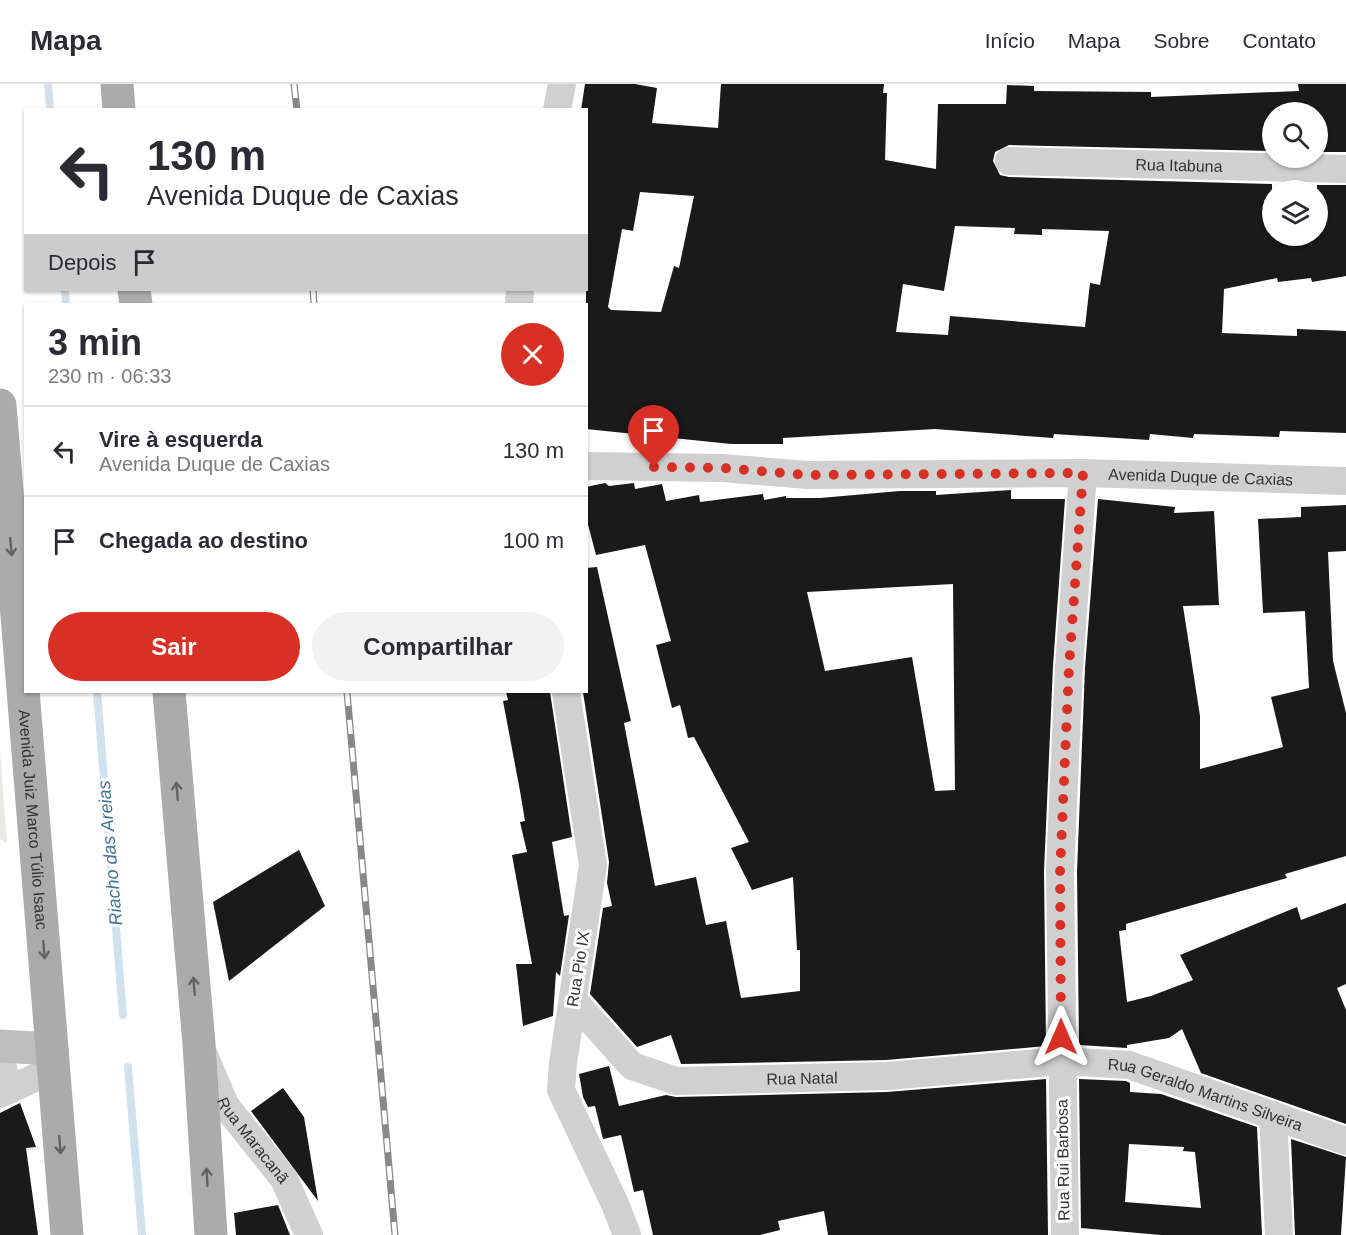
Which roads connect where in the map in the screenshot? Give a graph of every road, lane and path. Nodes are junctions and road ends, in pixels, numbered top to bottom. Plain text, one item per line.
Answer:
1 (117, 84) edge
2 (562, 84) edge
3 (119, 108) edge
4 (557, 108) edge
5 (1010, 161) dead end
6 (1346, 169) edge
7 (0, 405) edge
8 (588, 466) edge
9 (1083, 473) junction
10 (1346, 481) edge
11 (169, 693) edge
12 (566, 693) edge
13 (573, 1000) junction
14 (199, 1044) junction
15 (0, 1046) edge
16 (0, 1054) edge
17 (53, 1059) junction
18 (1062, 1061) junction
19 (4, 1092) edge
20 (1273, 1115) junction
21 (1346, 1141) edge
22 (67, 1235) edge
23 (211, 1235) edge
24 (309, 1235) edge
25 (627, 1235) edge
26 (1065, 1235) edge
27 (1279, 1235) edge

1 - 3 main road
2 - 4 street
5 - 6 street, Rua Itabuna
7 -> 17 main road, Avenida Juiz Marco Túlio Isaac
8 - 9 street, Avenida Duque de Caxias
9 - 10 street, Avenida Duque de Caxias
9 - 18 street, Rua Rui Barbosa
14 -> 11 main road
12 - 13 street, Rua Pio IX
13 - 18 street, Rua Natal
13 - 25 street, Rua Pio IX
23 -> 14 main road
14 - 24 street, Rua Maracanã
15 - 17 street
16 - 19 street
17 - 19 street
17 -> 22 main road, Avenida Juiz Marco Túlio Isaac
18 - 20 street, Rua Geraldo Martins Silveira
18 - 26 street, Rua Rui Barbosa
20 - 21 street, Rua Geraldo Martins Silveira
20 - 27 street

